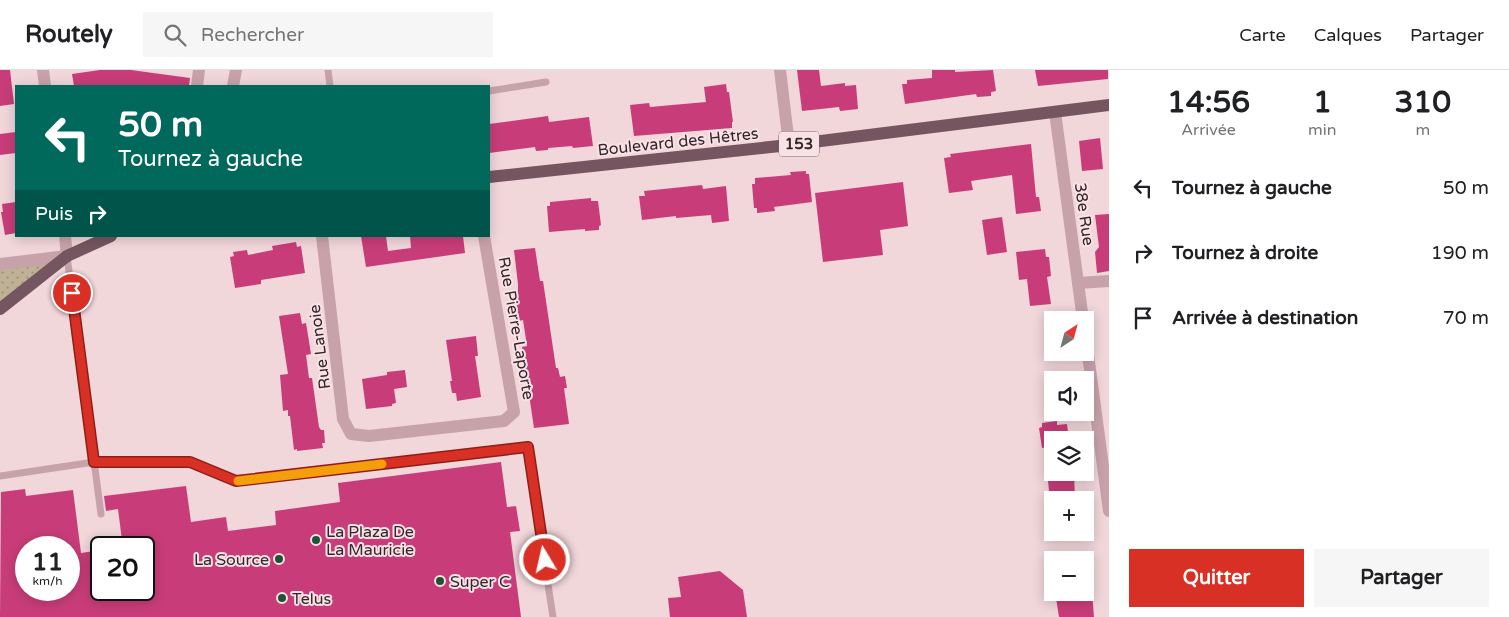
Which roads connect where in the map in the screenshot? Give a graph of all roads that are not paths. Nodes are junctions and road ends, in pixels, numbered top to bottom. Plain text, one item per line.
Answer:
1 (43, 70) edge
2 (199, 70) edge
3 (236, 70) edge
4 (328, 70) edge
5 (780, 70) edge
6 (546, 82) dead end
7 (45, 85) edge
8 (197, 85) edge
9 (233, 85) edge
10 (330, 85) edge
11 (490, 91) edge
12 (1109, 105) edge
13 (1055, 112) junction
14 (789, 145) junction
15 (490, 177) edge
16 (65, 237) edge
17 (109, 237) edge
18 (322, 237) edge
19 (484, 237) edge
20 (67, 256) junction
21 (0, 264) edge
22 (1109, 282) edge
23 (1078, 284) junction
24 (0, 309) edge
25 (1082, 311) edge
26 (1090, 361) edge
27 (504, 421) joint
28 (1106, 458) edge
29 (94, 462) junction
30 (0, 476) edge
31 (1109, 511) edge
32 (101, 514) dead end
33 (553, 617) edge

1 - 7 street
2 - 8 street
3 - 9 street
4 - 10 lane
5 - 14 street
6 - 11 lane
12 - 13 main road, Boulevard des Hêtres / 153
13 - 14 main road, Boulevard des Hêtres / 153
13 - 23 street, 38e Rue
14 - 15 main road, Boulevard des Hêtres / 153
16 - 20 street
17 - 20 main road
18 - 27 street, Rue Lanoie
19 - 27 street, Rue Pierre-Laporte
20 - 21 street
20 - 24 main road
20 - 29 lane
22 - 23 street
23 - 25 street, 38e Rue
26 - 28 street
28 - 31 street
29 - 30 lane
29 - 32 lane
29 - 33 lane

